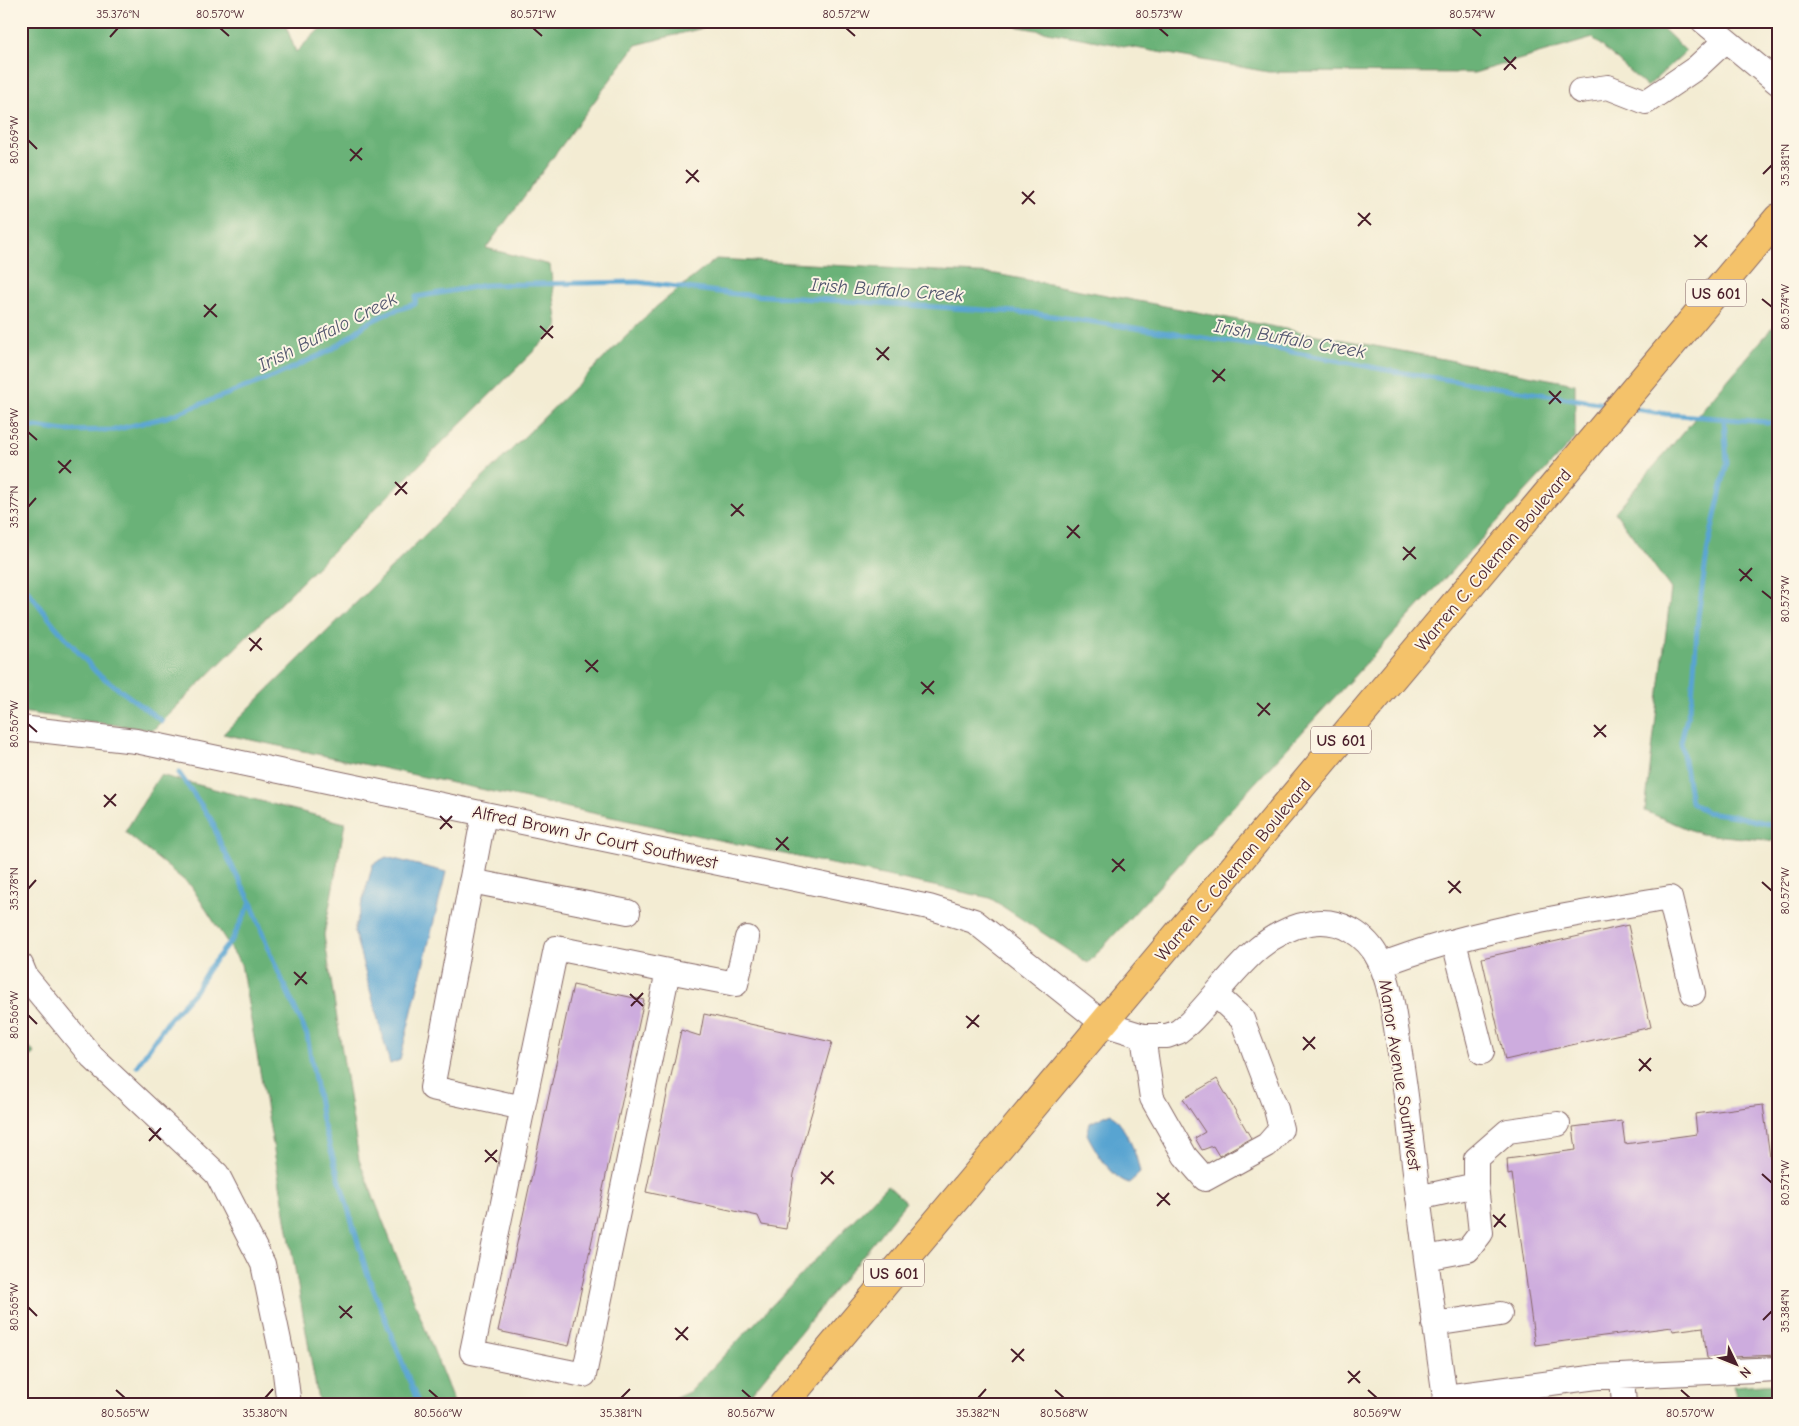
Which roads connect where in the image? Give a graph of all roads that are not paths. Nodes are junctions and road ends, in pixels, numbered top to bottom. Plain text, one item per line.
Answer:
1 (1703, 21) edge
2 (1726, 33) edge
3 (1778, 83) edge
4 (1580, 91) dead end
5 (1778, 218) edge
6 (21, 728) edge
7 (484, 814) junction
8 (472, 881) junction
9 (628, 912) dead end
10 (747, 938) dead end
11 (1454, 942) junction
12 (21, 965) edge
13 (1381, 965) junction
14 (668, 971) junction
15 (1693, 993) dead end
16 (1216, 995) junction
17 (1104, 1024) junction
18 (1143, 1036) junction
19 (1482, 1052) dead end
20 (523, 1108) junction
21 (1558, 1124) dead end
22 (1476, 1185) junction
23 (1418, 1198) junction
24 (1426, 1258) junction
25 (1500, 1314) dead end
26 (1434, 1324) junction
27 (1778, 1369) edge
28 (1622, 1376) junction
29 (1446, 1401) edge
30 (289, 1405) edge
31 (783, 1405) edge
32 (1624, 1405) edge

1 - 2 street
2 - 3 street
2 - 4 street
5 - 17 highway, Warren C. Coleman Boulevard / US 601
6 - 7 street, Alfred Brown Jr Court Southwest
7 - 8 street
7 - 17 street, Alfred Brown Jr Court Southwest
8 - 9 street
8 - 20 street
10 - 14 street
11 - 13 street
11 - 15 street
11 - 19 street
12 - 30 street
13 - 16 street, Manor Avenue Southwest
13 - 23 street, Manor Avenue Southwest
14 - 20 street
14 - 20 street
16 - 18 street, Manor Avenue Southwest
16 - 18 street
17 - 18 street, Manor Avenue Southwest
17 - 31 highway, Warren C. Coleman Boulevard / US 601
21 - 22 street
22 - 23 street
22 - 24 street
23 - 24 street, Manor Avenue Southwest
24 - 26 street, Manor Avenue Southwest
25 - 26 street
26 - 29 street, Manor Avenue Southwest
27 - 28 street
28 - 29 street
28 - 32 street

